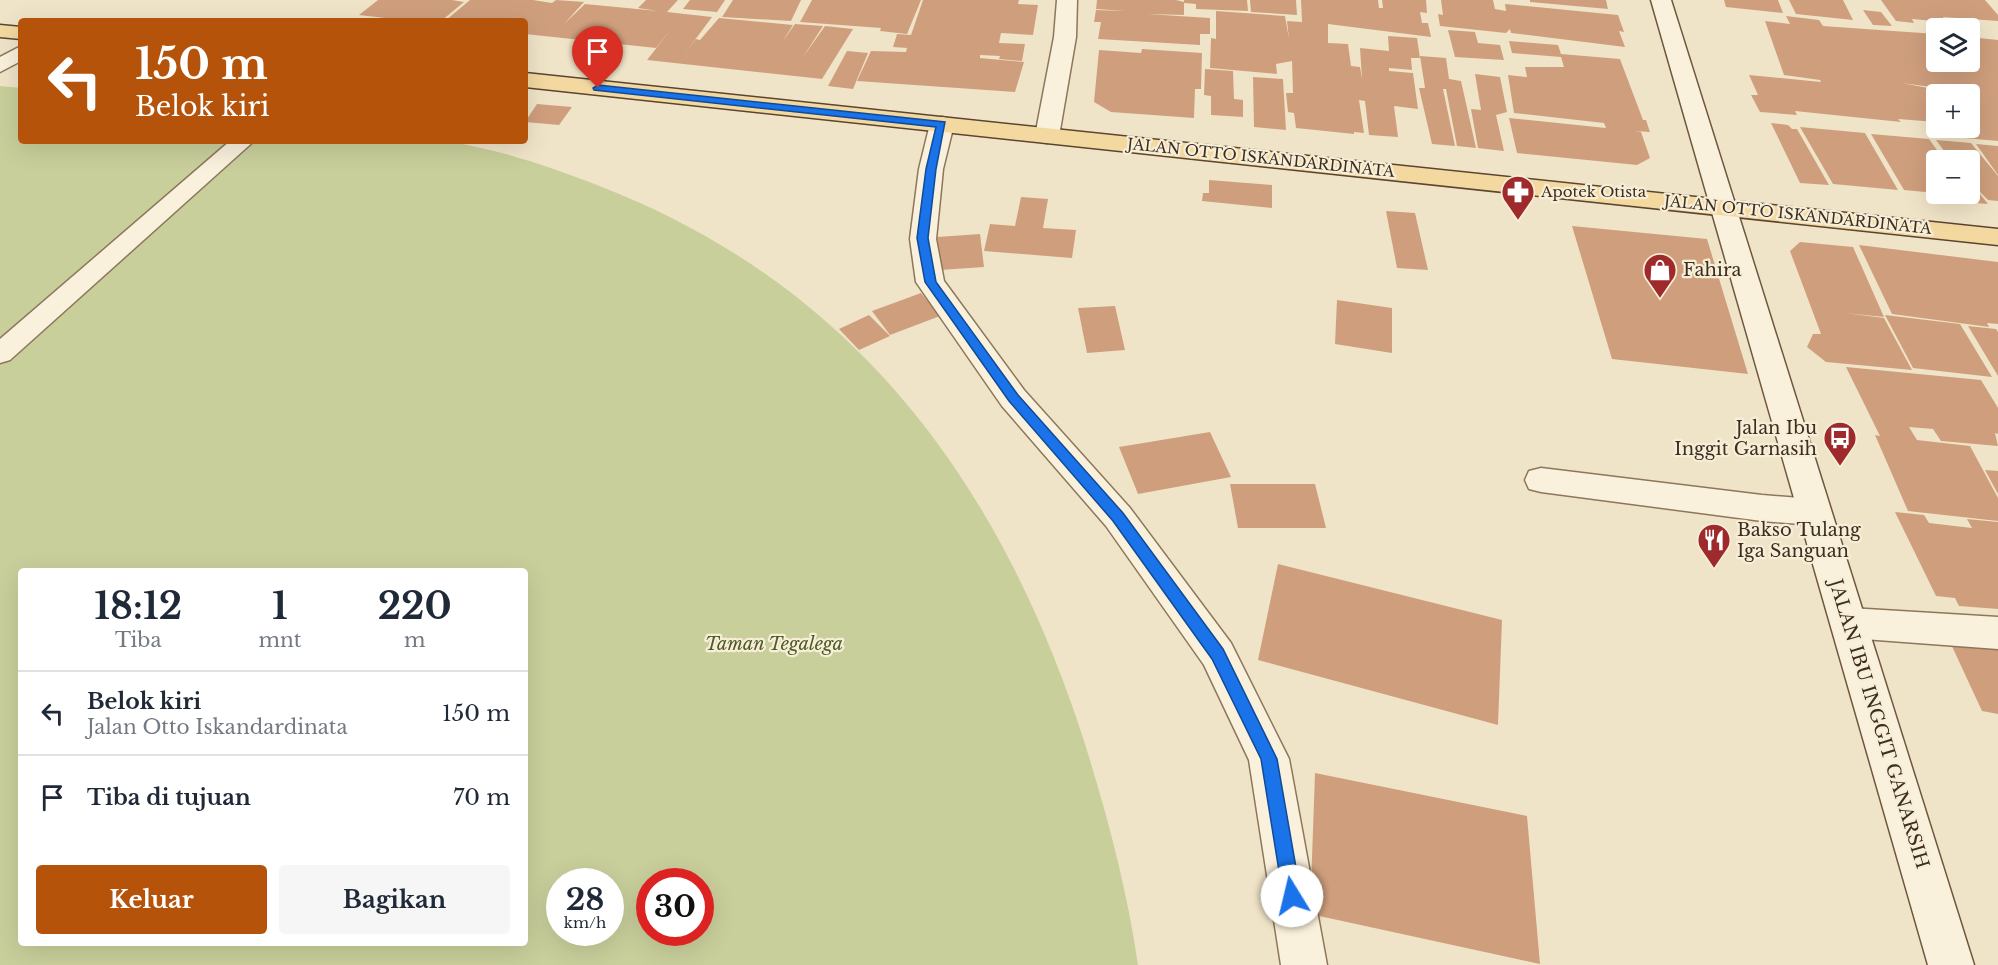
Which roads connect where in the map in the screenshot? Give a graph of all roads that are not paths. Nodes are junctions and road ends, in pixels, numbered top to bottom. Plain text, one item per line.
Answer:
1 (1067, 0) edge
2 (1661, 0) edge
3 (0, 31) edge
4 (18, 33) edge
5 (18, 54) edge
6 (0, 66) edge
7 (528, 80) edge
8 (942, 124) junction
9 (1047, 136) junction
10 (240, 144) edge
11 (1723, 207) junction
12 (1998, 237) edge
13 (0, 354) edge
14 (1541, 480) dead end
15 (1813, 512) junction
16 (1850, 622) junction
17 (1998, 633) edge
18 (1304, 965) edge
19 (1951, 965) edge

1 - 9 street
2 - 11 street, JALAN IBU INGGIT GANARSIH
3 - 4 main road
5 - 6 lane
7 - 8 main road, JALAN OTTO ISKANDARDINATA
8 - 9 main road, JALAN OTTO ISKANDARDINATA
8 - 18 street
9 - 11 main road, JALAN OTTO ISKANDARDINATA
10 - 13 lane
11 - 12 main road, JALAN OTTO ISKANDARDINATA
11 - 15 street, JALAN IBU INGGIT GANARSIH
14 - 15 street
15 - 16 street, JALAN IBU INGGIT GANARSIH
16 - 17 street
16 - 19 street, JALAN IBU INGGIT GANARSIH

